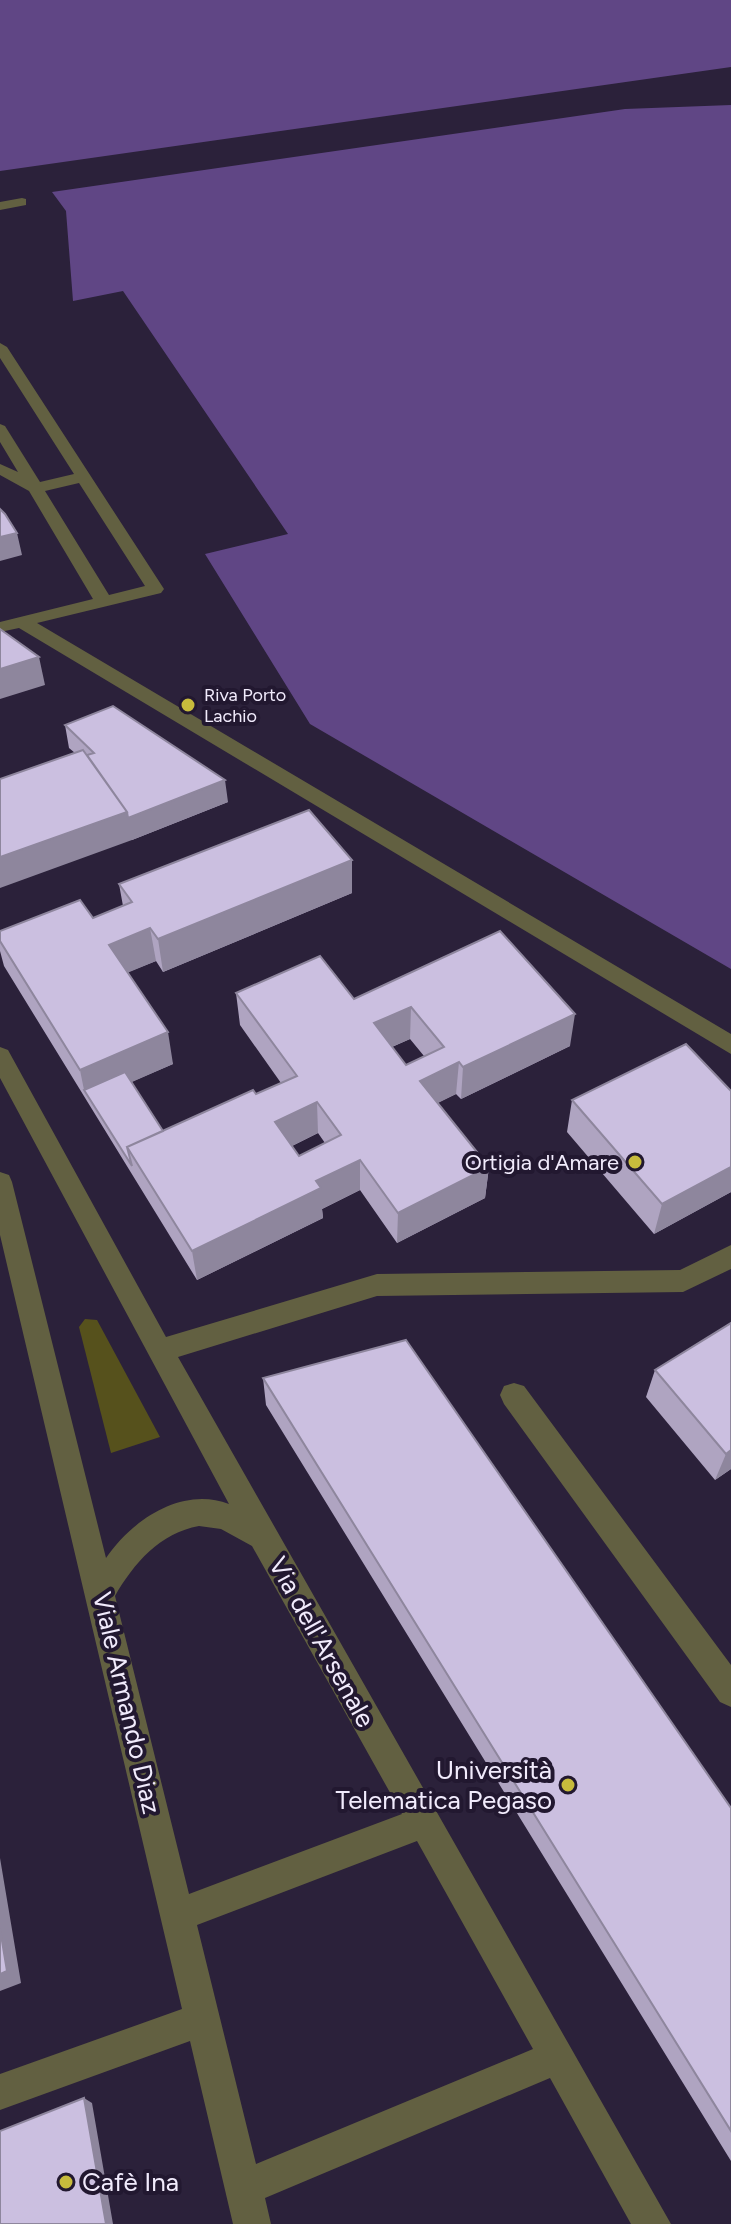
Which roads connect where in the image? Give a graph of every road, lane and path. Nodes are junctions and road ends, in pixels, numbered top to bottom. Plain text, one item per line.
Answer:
1 (22, 202) dead end
2 (0, 206) edge
3 (0, 347) edge
4 (0, 429) edge
5 (0, 469) edge
6 (83, 477) junction
7 (35, 488) junction
8 (104, 602) junction
9 (23, 622) junction
10 (0, 627) edge
11 (731, 1045) edge
12 (0, 1056) edge
13 (0, 1182) edge
14 (731, 1256) edge
15 (159, 1351) junction
16 (514, 1395) dead end
17 (263, 1536) junction
18 (101, 1592) junction
19 (731, 1691) edge
20 (423, 1822) junction
21 (178, 1915) junction
22 (203, 2019) junction
23 (557, 2057) junction
24 (0, 2092) edge
25 (243, 2188) junction
26 (252, 2224) edge
27 (652, 2224) edge

1 - 2 street
3 - 6 street
4 - 7 street
5 - 7 street
6 - 7 street
6 - 8 street
7 - 8 street
8 - 9 street
9 - 10 street
9 - 11 street
12 - 15 street, Via dell'Arsenale
13 - 18 street, Viale Armando Diaz
14 - 15 street
15 - 17 street, Via dell'Arsenale
16 - 19 street
17 - 18 street
17 - 20 street, Via dell'Arsenale
18 - 21 street, Viale Armando Diaz
20 - 21 street
20 - 23 street, Via dell'Arsenale
21 - 22 street, Viale Armando Diaz
22 - 24 street
22 - 25 street, Viale Armando Diaz
23 - 25 street
23 - 27 street, Via dell'Arsenale
25 - 26 street, Viale Armando Diaz

